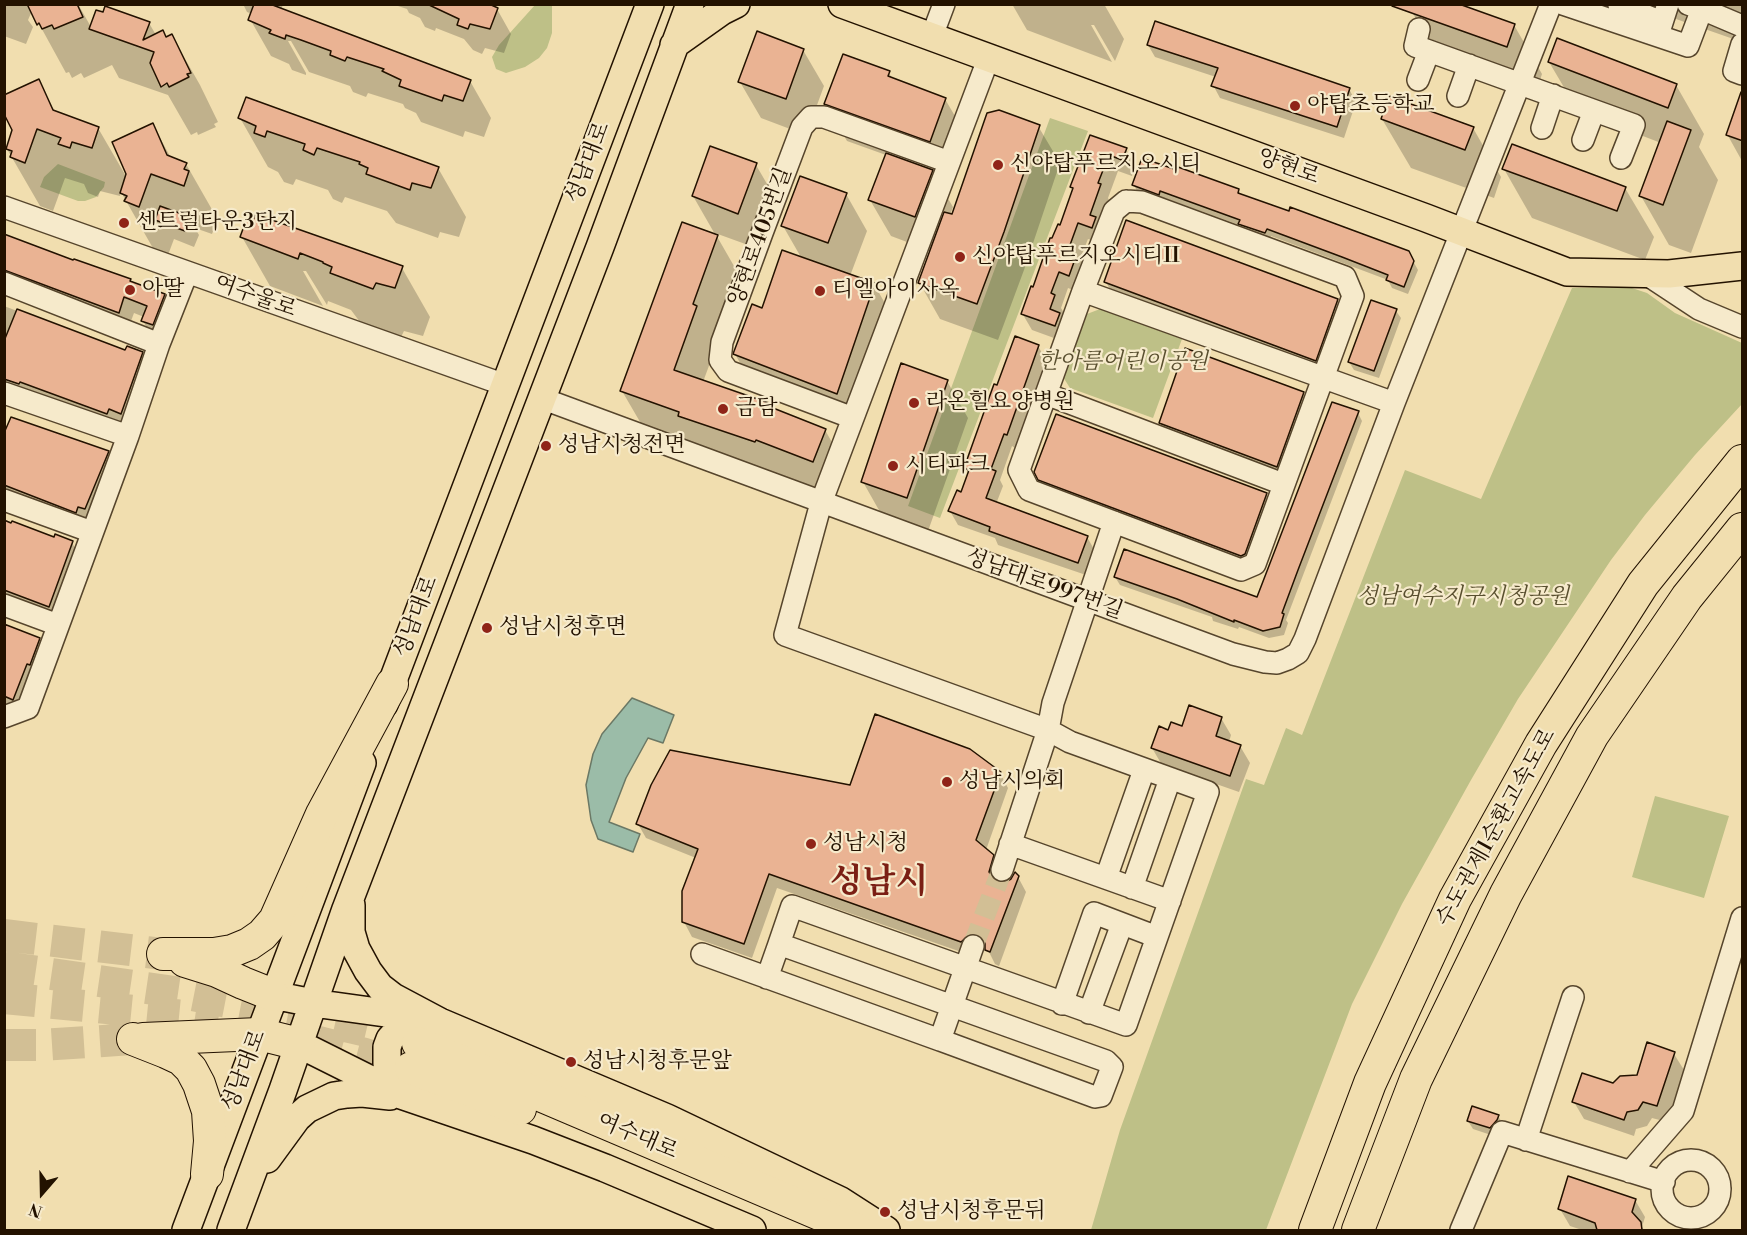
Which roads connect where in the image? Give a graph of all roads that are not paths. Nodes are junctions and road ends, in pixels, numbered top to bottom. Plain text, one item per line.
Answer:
1 (633, 4) edge
2 (650, 4) edge
3 (690, 4) edge
4 (736, 4) edge
5 (842, 4) edge
6 (944, 4) edge
7 (1551, 4) edge
8 (1563, 4) edge
9 (1619, 5) edge
10 (1695, 7) edge
11 (1590, 9) edge
12 (1663, 21) edge
13 (1743, 26) edge
14 (1419, 28) dead end
15 (932, 36) junction
16 (1743, 44) edge
17 (674, 45) junction
18 (1429, 51) junction
19 (631, 55) junction
20 (988, 57) junction
21 (1468, 65) junction
22 (1743, 74) edge
23 (1418, 80) dead end
24 (1521, 84) junction
25 (1553, 95) junction
26 (1458, 96) dead end
27 (1594, 111) junction
28 (1542, 128) dead end
29 (1583, 140) dead end
30 (1621, 158) dead end
31 (949, 162) junction
32 (4, 207) edge
33 (1461, 231) junction
34 (1743, 266) edge
35 (187, 273) junction
36 (1646, 274) junction
37 (4, 284) edge
38 (1083, 291) junction
39 (1743, 327) edge
40 (159, 344) junction
41 (1323, 378) junction
42 (505, 385) junction
43 (4, 393) edge
44 (1046, 394) junction
45 (541, 398) junction
46 (1394, 403) junction
47 (853, 418) junction
48 (128, 436) junction
49 (1743, 461) edge
50 (1283, 484) junction
51 (4, 500) edge
52 (821, 503) junction
53 (1114, 522) junction
54 (1743, 529) edge
55 (92, 532) junction
56 (1086, 600) junction
57 (4, 605) edge
58 (58, 624) junction
59 (392, 684) junction
60 (4, 717) edge
61 (1048, 730) junction
62 (1144, 770) junction
63 (1170, 779) junction
64 (1010, 844) junction
65 (1002, 870) tunnel mouth
66 (1106, 878) junction
67 (354, 886) junction
68 (1132, 888) junction
69 (1170, 901) junction
70 (1743, 918) edge
71 (1122, 924) junction
72 (1157, 937) junction
73 (778, 944) junction
74 (973, 946) tunnel mouth
75 (702, 954) dead end
76 (966, 969) junction
77 (767, 978) junction
78 (273, 995) junction
79 (1573, 997) dead end
80 (313, 1003) junction
81 (1062, 1004) junction
82 (953, 1006) junction
83 (1089, 1013) junction
84 (259, 1034) junction
85 (940, 1040) junction
86 (299, 1044) junction
87 (423, 1044) junction
88 (420, 1103) junction
89 (1526, 1140) junction
90 (1630, 1172) junction
91 (207, 1174) junction
92 (1664, 1182) junction
93 (249, 1184) junction
94 (1686, 1225) edge
95 (186, 1230) edge
96 (231, 1230) edge
97 (752, 1230) edge
98 (804, 1230) edge
99 (857, 1230) edge
100 (886, 1230) edge
101 (1315, 1230) edge
102 (1358, 1230) edge
103 (1461, 1230) edge

1 - 19 main road
2 - 19 main road, 성남대로
3 - 17 main road, 성남대로
4 - 17 main road
5 - 15 main road, 양현로
6 - 15 street
7 - 24 street, 성남대로997번길
8 - 11 street
9 - 12 street
10 - 12 street
10 - 13 street
11 - 12 street
14 - 18 street
15 - 20 main road, 양현로
16 - 22 street
17 - 45 main road, 성남대로
18 - 21 street
18 - 23 street
19 - 42 main road, 성남대로
20 - 31 street
20 - 33 main road, 양현로
21 - 24 street
21 - 26 street
24 - 25 street
24 - 33 street, 성남대로997번길
25 - 27 street
25 - 28 street
27 - 29 street
27 - 30 street
31 - 47 street
31 - 47 street, 양현로405번길
32 - 35 street, 여수울로
33 - 36 main road, 양현로
33 - 46 street, 성남대로997번길
34 - 36 main road, 양현로
35 - 40 street
35 - 42 street, 여수울로
36 - 39 street
37 - 40 street
38 - 41 street
38 - 41 street
38 - 44 street
40 - 48 street
41 - 46 street
41 - 50 street
42 - 59 main road, 성남대로
43 - 48 street
44 - 50 street
44 - 53 street
45 - 52 street, 성남대로997번길
45 - 67 main road, 성남대로
46 - 56 street, 성남대로997번길
47 - 52 street
48 - 55 street
49 - 101 highway, 수도권제1순환고속도로
50 - 53 street
51 - 55 street
52 - 56 street, 성남대로997번길
52 - 61 street
53 - 56 street
54 - 102 highway, 수도권제1순환고속도로
55 - 58 street
56 - 61 street
57 - 58 street
58 - 60 street
59 - 78 main road, 성남대로
59 - 78 highway
61 - 62 street
61 - 64 street
62 - 63 street
62 - 66 street
63 - 68 street
63 - 69 street
64 - 65 street
64 - 66 street
66 - 68 street
67 - 80 main road, 성남대로
67 - 87 main road
68 - 69 street
69 - 72 street
70 - 90 street
71 - 72 street
71 - 81 street
71 - 83 street
72 - 83 street
73 - 76 street
73 - 77 street
73 - 82 street
74 - 76 street
75 - 77 street
76 - 81 street
76 - 82 street
77 - 85 street
78 - 80 main road
78 - 84 main road, 성남대로
79 - 89 street
80 - 86 main road, 성남대로
80 - 87 main road
81 - 83 street
82 - 85 street
82 - 85 street
84 - 86 highway
84 - 91 main road, 성남대로
84 - 91 highway
86 - 88 main road
86 - 93 main road, 성남대로
87 - 88 main road
87 - 98 highway, 여수대로
87 - 99 highway, 여수대로
87 - 100 main road
88 - 93 main road
88 - 97 main road
89 - 90 street
89 - 103 street
90 - 92 street
91 - 95 main road, 성남대로
92 - 94 street
92 - 94 street
93 - 96 main road, 성남대로

